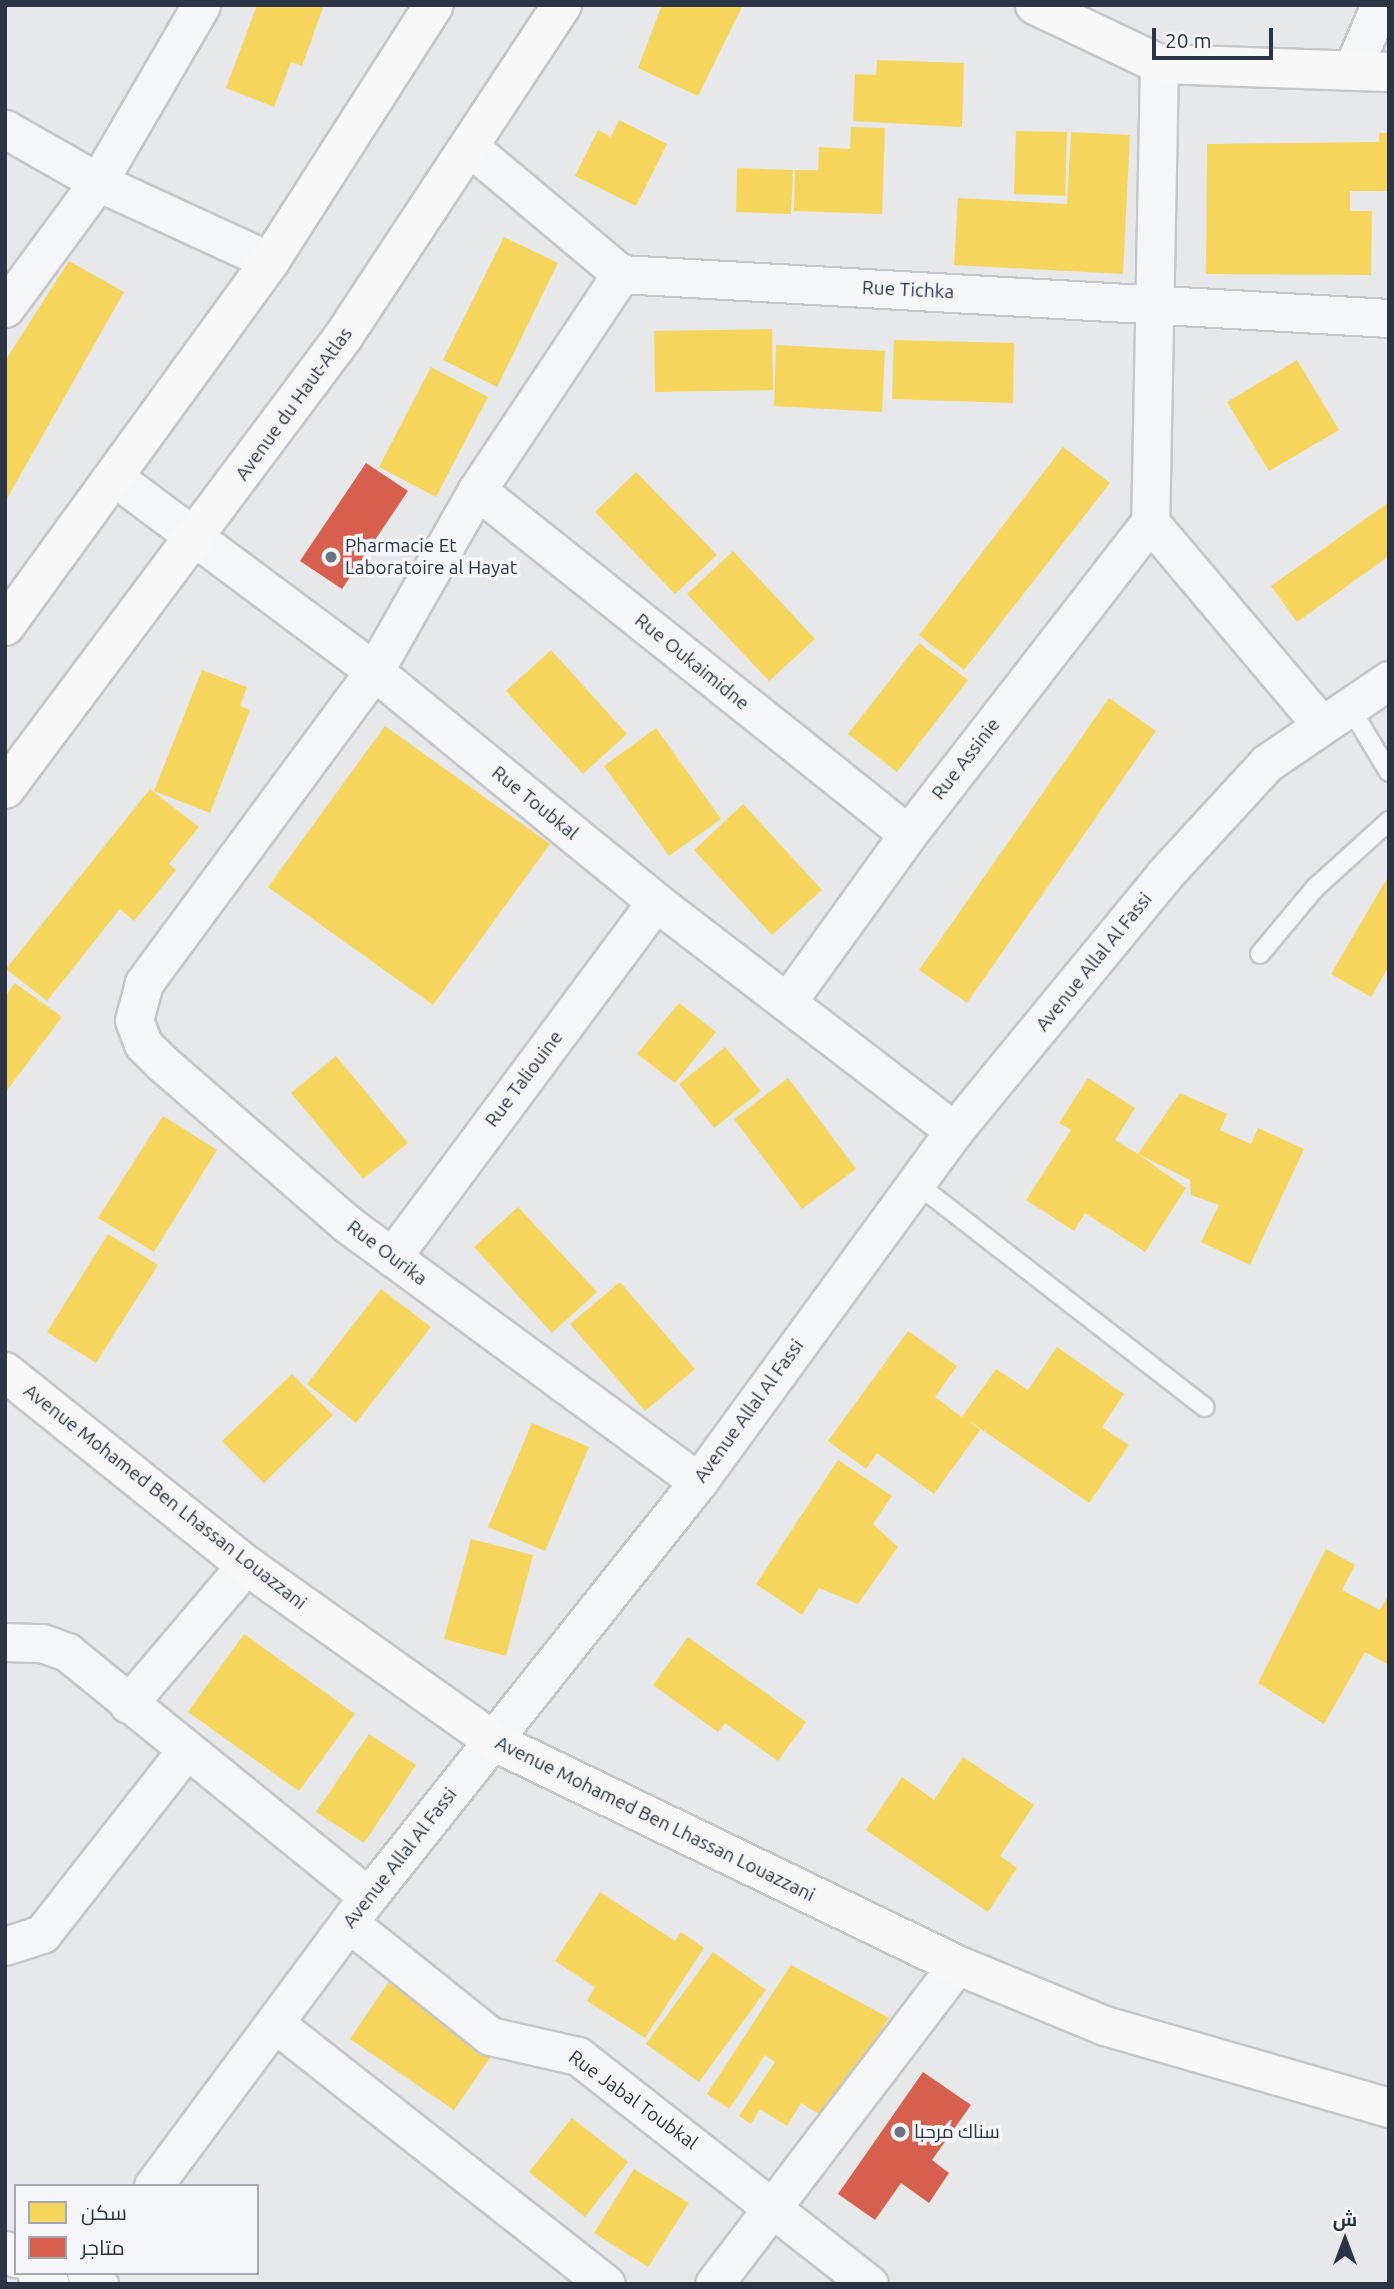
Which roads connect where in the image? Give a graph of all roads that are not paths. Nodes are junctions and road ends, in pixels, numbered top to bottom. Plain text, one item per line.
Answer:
1 (201, 5) edge
2 (434, 5) edge
3 (562, 5) edge
4 (1035, 5) edge
5 (1380, 5) edge
6 (1159, 64) junction
7 (1370, 71) edge
8 (5, 129) edge
9 (472, 149) junction
10 (98, 182) junction
11 (270, 261) junction
12 (621, 274) junction
13 (1152, 304) junction
14 (5, 308) edge
15 (1389, 318) edge
16 (114, 477) junction
17 (477, 489) junction
18 (1150, 522) junction
19 (198, 537) junction
20 (5, 626) edge
21 (374, 671) junction
22 (1389, 680) edge
23 (1335, 715) junction
24 (1389, 772) edge
25 (5, 789) edge
26 (1389, 821) edge
27 (908, 834) junction
28 (656, 902) junction
29 (1260, 954) dead end
30 (788, 1002) junction
31 (954, 1131) junction
32 (917, 1184) junction
33 (392, 1257) junction
34 (5, 1372) edge
35 (1205, 1407) dead end
36 (698, 1482) junction
37 (246, 1565) junction
38 (5, 1642) edge
39 (128, 1704) junction
40 (495, 1742) junction
41 (184, 1753) junction
42 (358, 1910) junction
43 (5, 1946) edge
44 (957, 1965) junction
45 (278, 2026) junction
46 (1389, 2108) edge
47 (155, 2184) edge
48 (775, 2206) junction
49 (606, 2284) edge
50 (714, 2284) edge
51 (869, 2284) edge

1 - 10 street
2 - 11 street
3 - 9 street, Avenue du Haut-Atlas
4 - 6 street
5 - 7 street
6 - 7 street
6 - 13 street
8 - 10 street
9 - 12 street
9 - 19 street, Avenue du Haut-Atlas
10 - 11 street
10 - 14 street
11 - 16 street
12 - 13 street, Rue Tichka
12 - 17 street
13 - 15 street, Rue Tichka
13 - 18 street
16 - 19 street, Rue Toubkal
16 - 20 street
17 - 21 street
17 - 27 street, Rue Oukaimidne
18 - 23 street
18 - 27 street, Rue Assinie
19 - 21 street, Rue Toubkal
19 - 25 street, Avenue du Haut-Atlas
21 - 28 street, Rue Toubkal
21 - 33 street, Rue Ourika
22 - 23 street, Avenue Allal Al Fassi
23 - 24 lane
23 - 31 street, Avenue Allal Al Fassi
26 - 29 lane
27 - 30 street, Rue Assinie
28 - 30 street, Rue Toubkal
28 - 33 street, Rue Taliouine
30 - 31 street, Rue Toubkal
31 - 32 street, Avenue Allal Al Fassi
32 - 35 lane
32 - 36 street, Avenue Allal Al Fassi
33 - 36 street, Rue Ourika
34 - 37 street, Avenue Mohamed Ben Lhassan Louazzani
36 - 40 street, Avenue Allal Al Fassi
37 - 39 street
37 - 40 street, Avenue Mohamed Ben Lhassan Louazzani
38 - 39 street, Rue Jabal Toubkal
39 - 41 street, Rue Jabal Toubkal
40 - 42 street, Avenue Allal Al Fassi
40 - 44 street, Avenue Mohamed Ben Lhassan Louazzani
41 - 42 street, Rue Jabal Toubkal
41 - 43 street
42 - 45 street, Avenue Allal Al Fassi
42 - 48 street, Rue Jabal Toubkal
44 - 46 street, Avenue Mohamed Ben Lhassan Louazzani
44 - 48 street
45 - 47 street, Avenue Allal Al Fassi
45 - 49 street
48 - 50 street
48 - 51 street, Rue Jabal Toubkal

